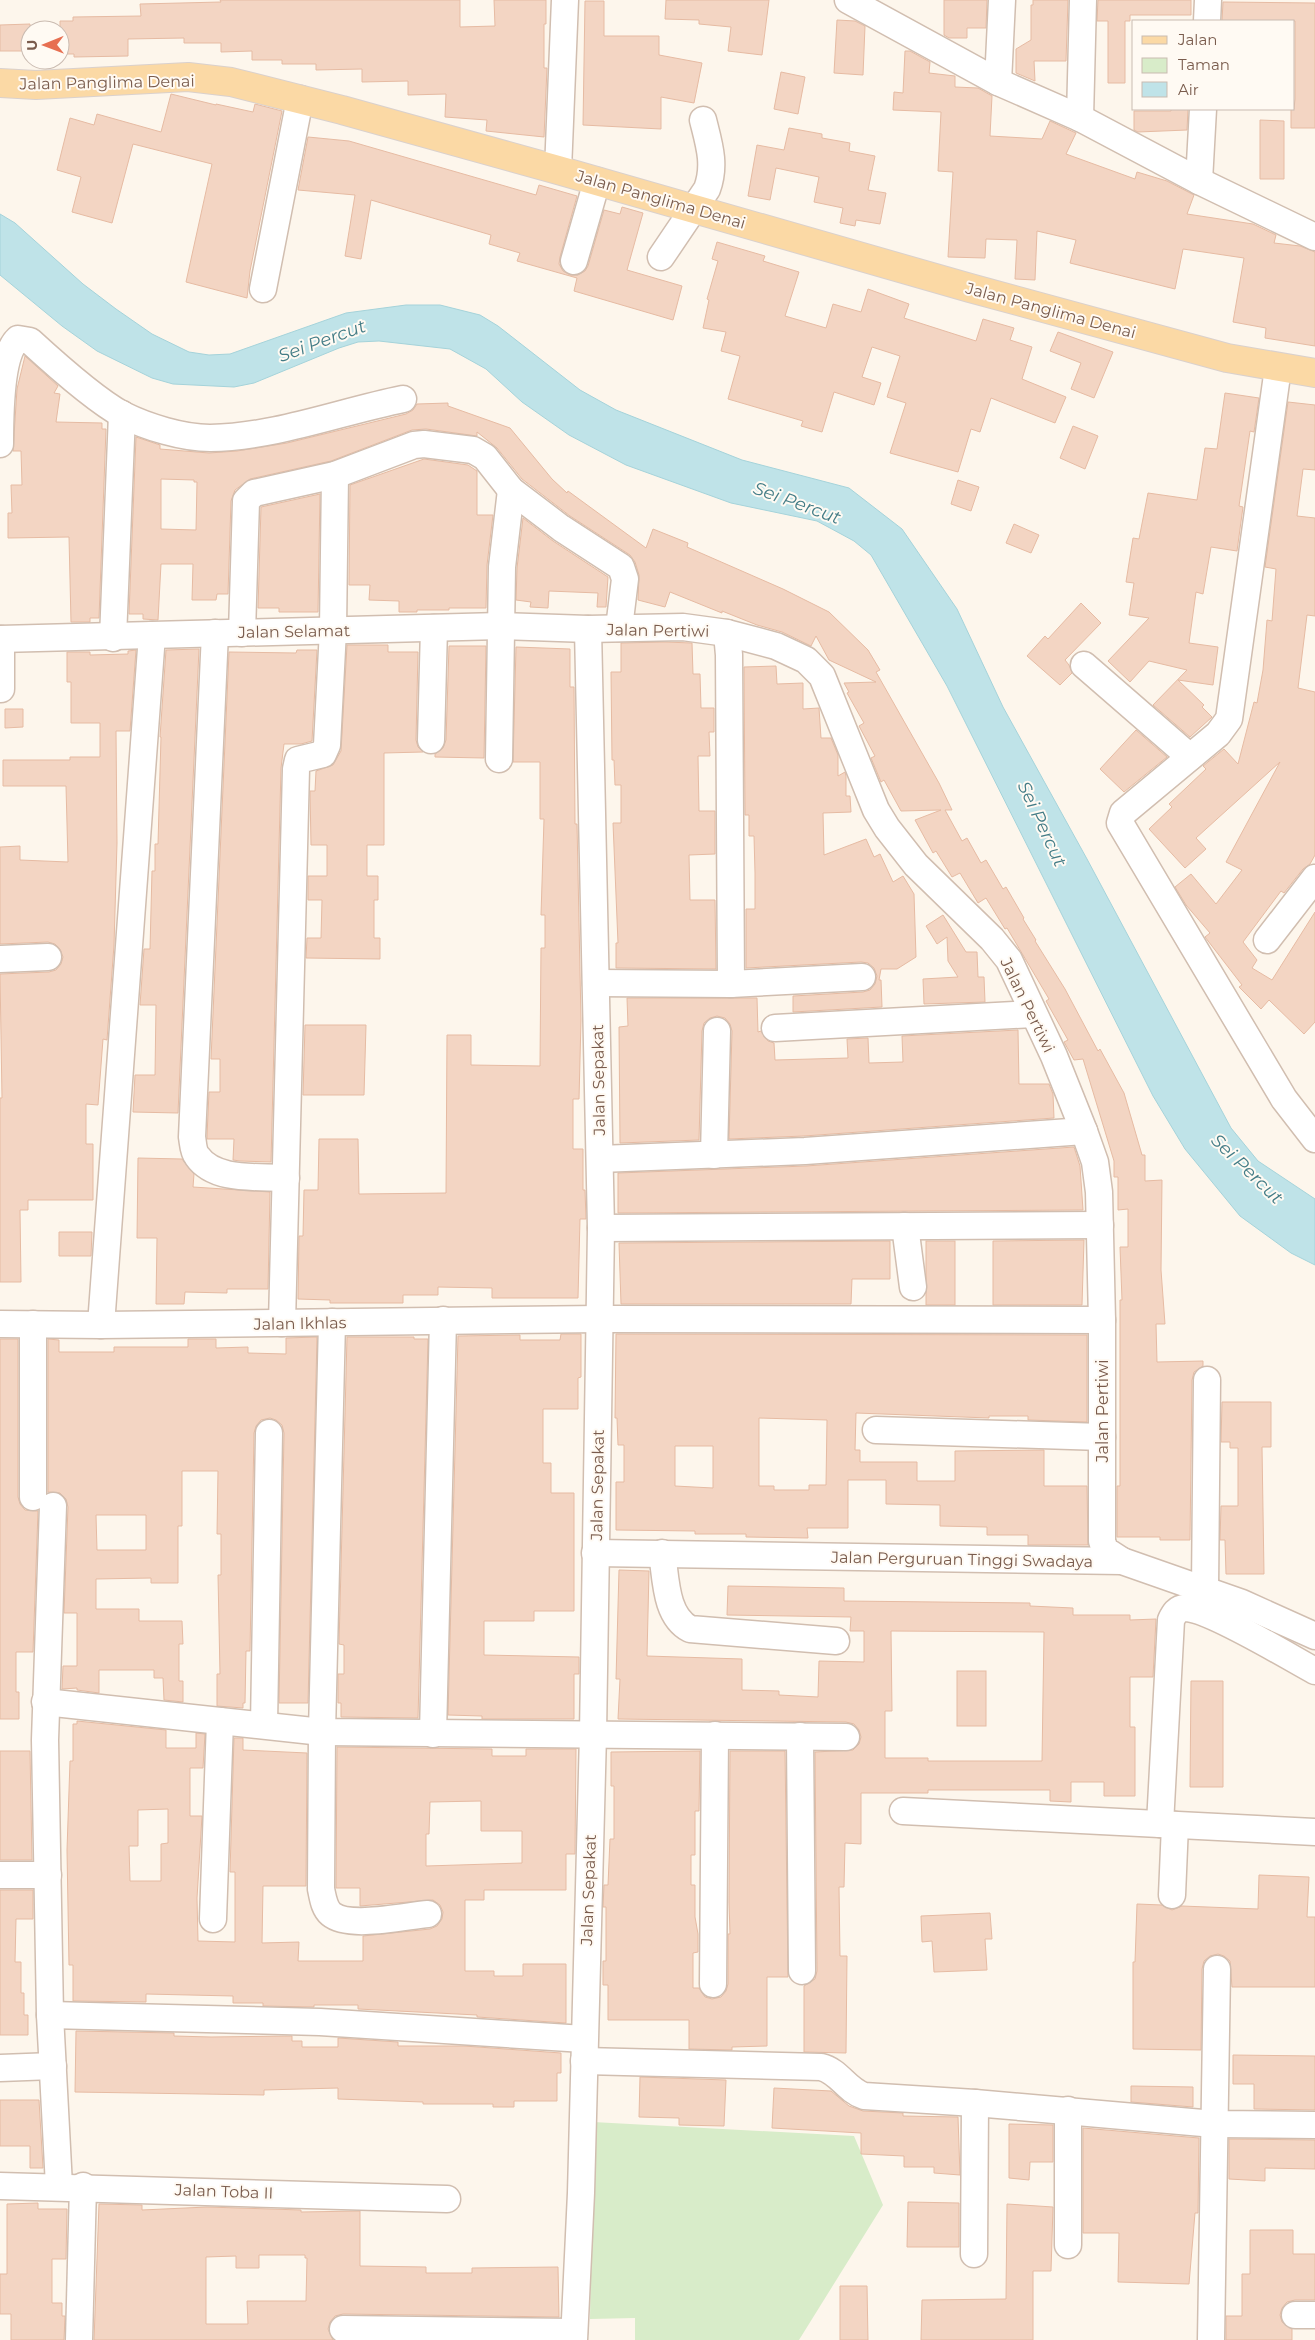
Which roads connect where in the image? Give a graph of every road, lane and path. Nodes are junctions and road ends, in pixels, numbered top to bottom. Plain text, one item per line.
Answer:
1 (565, 0) edge
2 (848, 0) edge
3 (1002, 0) edge
4 (1083, 0) edge
5 (1208, 0) edge
6 (886, 10) edge
7 (1207, 20) edge
8 (998, 82) junction
9 (0, 83) edge
10 (300, 99) junction
11 (1203, 110) edge
12 (1080, 118) junction
13 (703, 120) dead end
14 (558, 170) junction
15 (597, 181) junction
16 (1199, 181) junction
17 (692, 208) junction
18 (1315, 237) edge
19 (660, 257) dead end
20 (574, 261) dead end
21 (263, 289) dead end
22 (1278, 368) junction
23 (1315, 373) edge
24 (403, 399) dead end
25 (122, 414) junction
26 (0, 444) edge
27 (335, 475) junction
28 (511, 490) junction
29 (500, 626) junction
30 (434, 628) junction
31 (619, 628) junction
32 (588, 629) junction
33 (333, 630) junction
34 (242, 633) junction
35 (727, 633) junction
36 (215, 634) junction
37 (152, 635) junction
38 (113, 638) junction
39 (1, 639) edge
40 (1084, 665) dead end
41 (1, 689) edge
42 (431, 740) dead end
43 (1190, 757) junction
44 (499, 758) dead end
45 (1315, 878) edge
46 (1267, 940) dead end
47 (48, 957) dead end
48 (0, 959) edge
49 (862, 977) dead end
50 (596, 983) junction
51 (731, 984) junction
52 (1033, 1014) junction
53 (775, 1028) dead end
54 (717, 1031) dead end
55 (1084, 1131) junction
56 (1315, 1139) edge
57 (714, 1155) junction
58 (600, 1160) junction
59 (286, 1178) junction
60 (905, 1226) junction
61 (1100, 1226) junction
62 (601, 1228) junction
63 (913, 1287) dead end
64 (600, 1319) junction
65 (444, 1320) junction
66 (1102, 1320) junction
67 (332, 1322) junction
68 (282, 1323) junction
69 (0, 1324) edge
70 (33, 1324) junction
71 (101, 1325) junction
72 (1208, 1380) dead end
73 (876, 1430) dead end
74 (269, 1433) dead end
75 (1102, 1437) junction
76 (595, 1553) junction
77 (662, 1553) junction
78 (1122, 1562) junction
79 (1205, 1589) junction
80 (1315, 1636) edge
81 (836, 1641) dead end
82 (1315, 1671) edge
83 (46, 1702) junction
84 (220, 1721) junction
85 (264, 1725) junction
86 (322, 1732) junction
87 (433, 1734) junction
88 (593, 1734) junction
89 (715, 1735) junction
90 (800, 1736) junction
91 (846, 1737) dead end
92 (903, 1812) dead end
93 (1167, 1825) junction
94 (1315, 1832) edge
95 (0, 1875) edge
96 (48, 1875) junction
97 (1172, 1895) dead end
98 (428, 1914) dead end
99 (213, 1919) dead end
100 (1218, 1969) dead end
101 (802, 1971) dead end
102 (713, 1984) dead end
103 (50, 2015) junction
104 (584, 2050) junction
105 (53, 2066) junction
106 (0, 2068) edge
107 (975, 2103) junction
108 (1068, 2110) junction
109 (1214, 2124) junction
110 (1315, 2125) edge
111 (0, 2186) edge
112 (71, 2186) junction
113 (447, 2199) dead end
114 (1068, 2245) dead end
115 (974, 2254) dead end
116 (343, 2329) dead end
117 (378, 2335) edge
118 (574, 2336) edge
119 (79, 2340) edge
120 (1212, 2340) edge

1 - 14 street
2 - 6 street
3 - 8 street
4 - 12 street
5 - 7 street
6 - 8 street
8 - 12 street
9 - 10 main road, Jalan Panglima Denai
10 - 14 main road, Jalan Panglima Denai
10 - 21 street
11 - 16 street
12 - 16 street
13 - 17 street
14 - 15 main road, Jalan Panglima Denai
15 - 17 main road, Jalan Panglima Denai
15 - 20 street
16 - 18 street
17 - 19 street
17 - 22 main road, Jalan Panglima Denai
22 - 23 main road, Jalan Panglima Denai
22 - 43 street
24 - 25 street
25 - 26 street
25 - 38 street
27 - 28 street
27 - 33 street
27 - 34 street
28 - 29 street
28 - 31 street
29 - 30 street, Jalan Selamat
29 - 32 street, Jalan Selamat
29 - 44 street
30 - 33 street, Jalan Selamat
30 - 42 street
31 - 32 street, Jalan Pertiwi
31 - 35 street, Jalan Pertiwi
32 - 50 street, Jalan Sepakat
33 - 34 street, Jalan Selamat
33 - 59 street
34 - 36 street, Jalan Selamat
35 - 51 street
35 - 52 street, Jalan Pertiwi
36 - 37 street, Jalan Selamat
36 - 59 street
37 - 38 street, Jalan Selamat
37 - 71 street
38 - 39 street, Jalan Selamat
39 - 41 street
40 - 43 street
43 - 56 street
45 - 46 street
47 - 48 street
49 - 51 street
50 - 51 street
50 - 58 street, Jalan Sepakat
52 - 53 street
52 - 55 street, Jalan Pertiwi
54 - 57 street
55 - 57 street
55 - 61 street, Jalan Pertiwi
57 - 58 street
58 - 62 street, Jalan Sepakat
59 - 68 street
60 - 61 street
60 - 62 street
60 - 63 street
61 - 66 street, Jalan Pertiwi
62 - 64 street, Jalan Sepakat
64 - 65 street, Jalan Ikhlas
64 - 66 street, Jalan Ikhlas
64 - 76 street, Jalan Sepakat
65 - 67 street, Jalan Ikhlas
65 - 87 street
66 - 75 street, Jalan Pertiwi
67 - 68 street, Jalan Ikhlas
67 - 86 street
68 - 71 street, Jalan Ikhlas
69 - 70 street, Jalan Ikhlas
70 - 71 street, Jalan Ikhlas
70 - 83 street
72 - 79 street
73 - 75 street
74 - 85 street
75 - 78 street, Jalan Pertiwi
76 - 77 street, Jalan Perguruan Tinggi Swadaya
76 - 88 street, Jalan Sepakat
77 - 78 street, Jalan Perguruan Tinggi Swadaya
77 - 81 street
78 - 79 street, Jalan Perguruan Tinggi Swadaya
79 - 80 street, Jalan Perguruan Tinggi Swadaya
82 - 93 street
83 - 84 street
83 - 96 street
84 - 85 street
84 - 99 street
85 - 86 street
86 - 87 street
86 - 98 street
87 - 88 street
88 - 89 street
88 - 104 street, Jalan Sepakat
89 - 90 street
89 - 102 street
90 - 91 street
90 - 101 street
92 - 93 street
93 - 94 street
93 - 97 street
95 - 96 street
96 - 103 street
100 - 109 street
103 - 104 street
103 - 105 street
104 - 107 street
104 - 118 street, Jalan Sepakat
105 - 106 street
105 - 112 street
107 - 108 street
107 - 115 street
108 - 109 street
108 - 114 street
109 - 110 street
109 - 120 street
111 - 112 street, Jalan Toba II
112 - 113 street, Jalan Toba II
112 - 119 street
116 - 117 street
117 - 118 street

